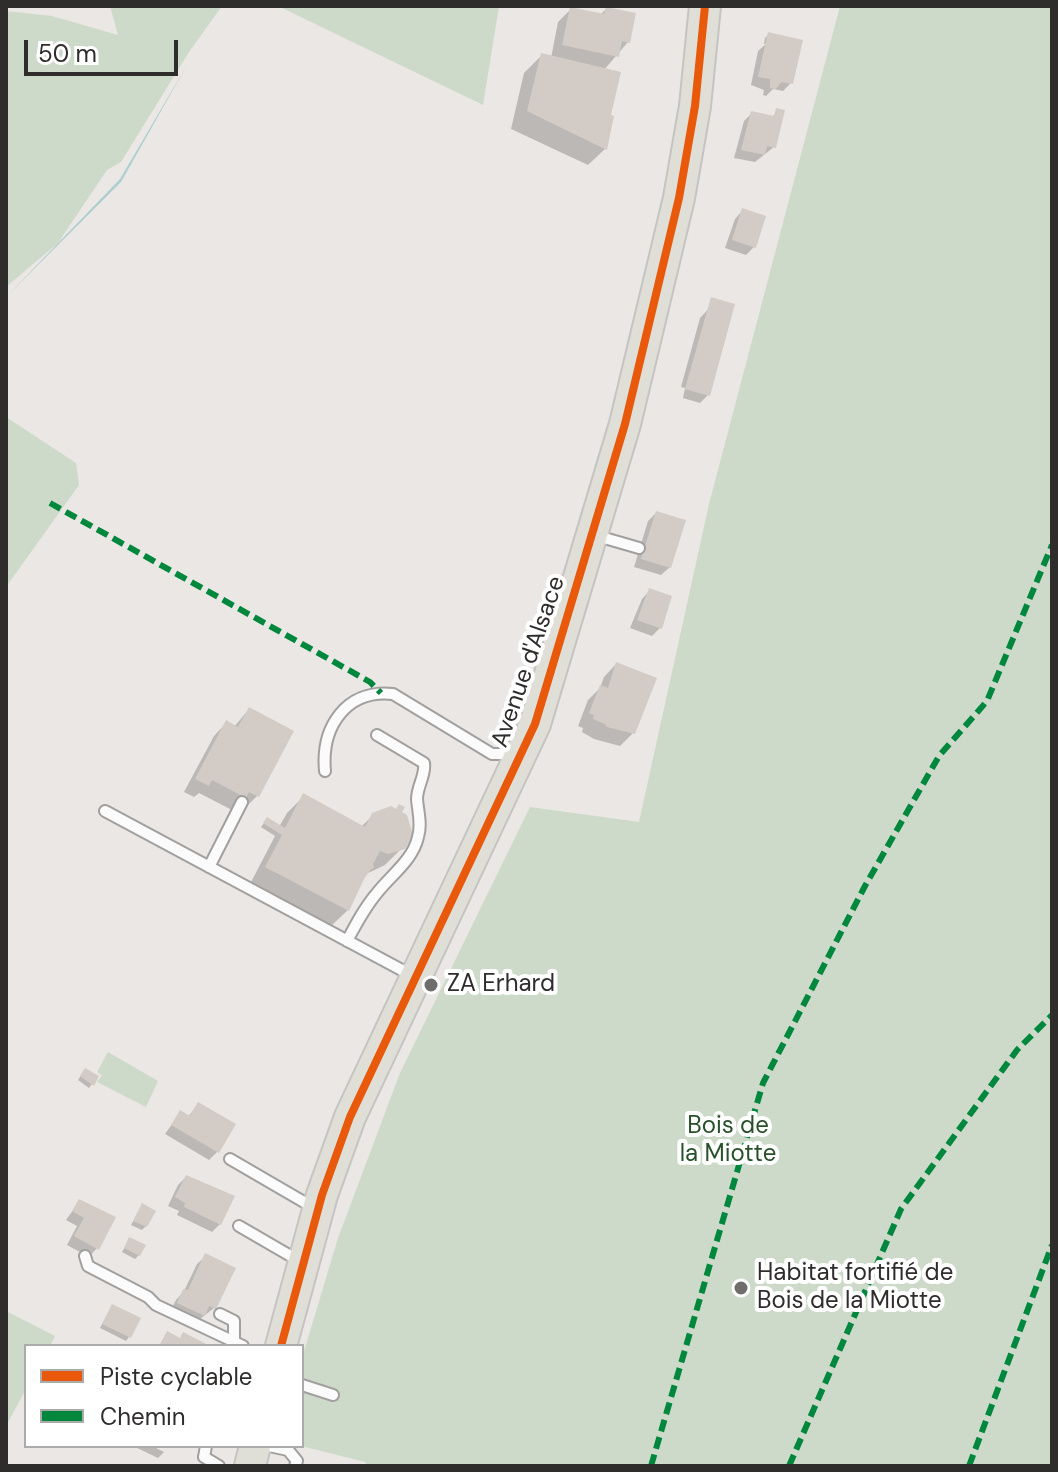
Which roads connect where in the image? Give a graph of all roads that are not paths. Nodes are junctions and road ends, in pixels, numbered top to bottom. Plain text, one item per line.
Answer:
1 (705, 6) edge
2 (592, 534) junction
3 (639, 548) dead end
4 (377, 735) dead end
5 (520, 754) junction
6 (325, 771) dead end
7 (242, 802) dead end
8 (105, 811) dead end
9 (209, 867) junction
10 (347, 941) junction
11 (415, 977) junction
12 (230, 1159) dead end
13 (318, 1211) junction
14 (239, 1226) dead end
15 (85, 1256) dead end
16 (303, 1263) junction
17 (220, 1314) dead end
18 (238, 1344) edge
19 (282, 1344) edge
20 (304, 1386) edge
21 (333, 1395) dead end
22 (206, 1448) edge
23 (278, 1448) edge
24 (219, 1466) edge
25 (295, 1466) edge

1 - 2 main road, Avenue d'Alsace
2 - 3 lane
2 - 5 main road, Avenue d'Alsace
4 - 10 lane
5 - 6 lane
5 - 11 main road, Avenue d'Alsace
7 - 9 lane
8 - 9 lane
9 - 10 lane
10 - 11 lane
11 - 13 main road, Avenue d'Alsace
12 - 13 lane
13 - 16 main road, Avenue d'Alsace
14 - 16 lane
15 - 18 lane
16 - 19 main road, Avenue d'Alsace
17 - 18 lane
20 - 21 lane
22 - 24 lane
23 - 25 lane

